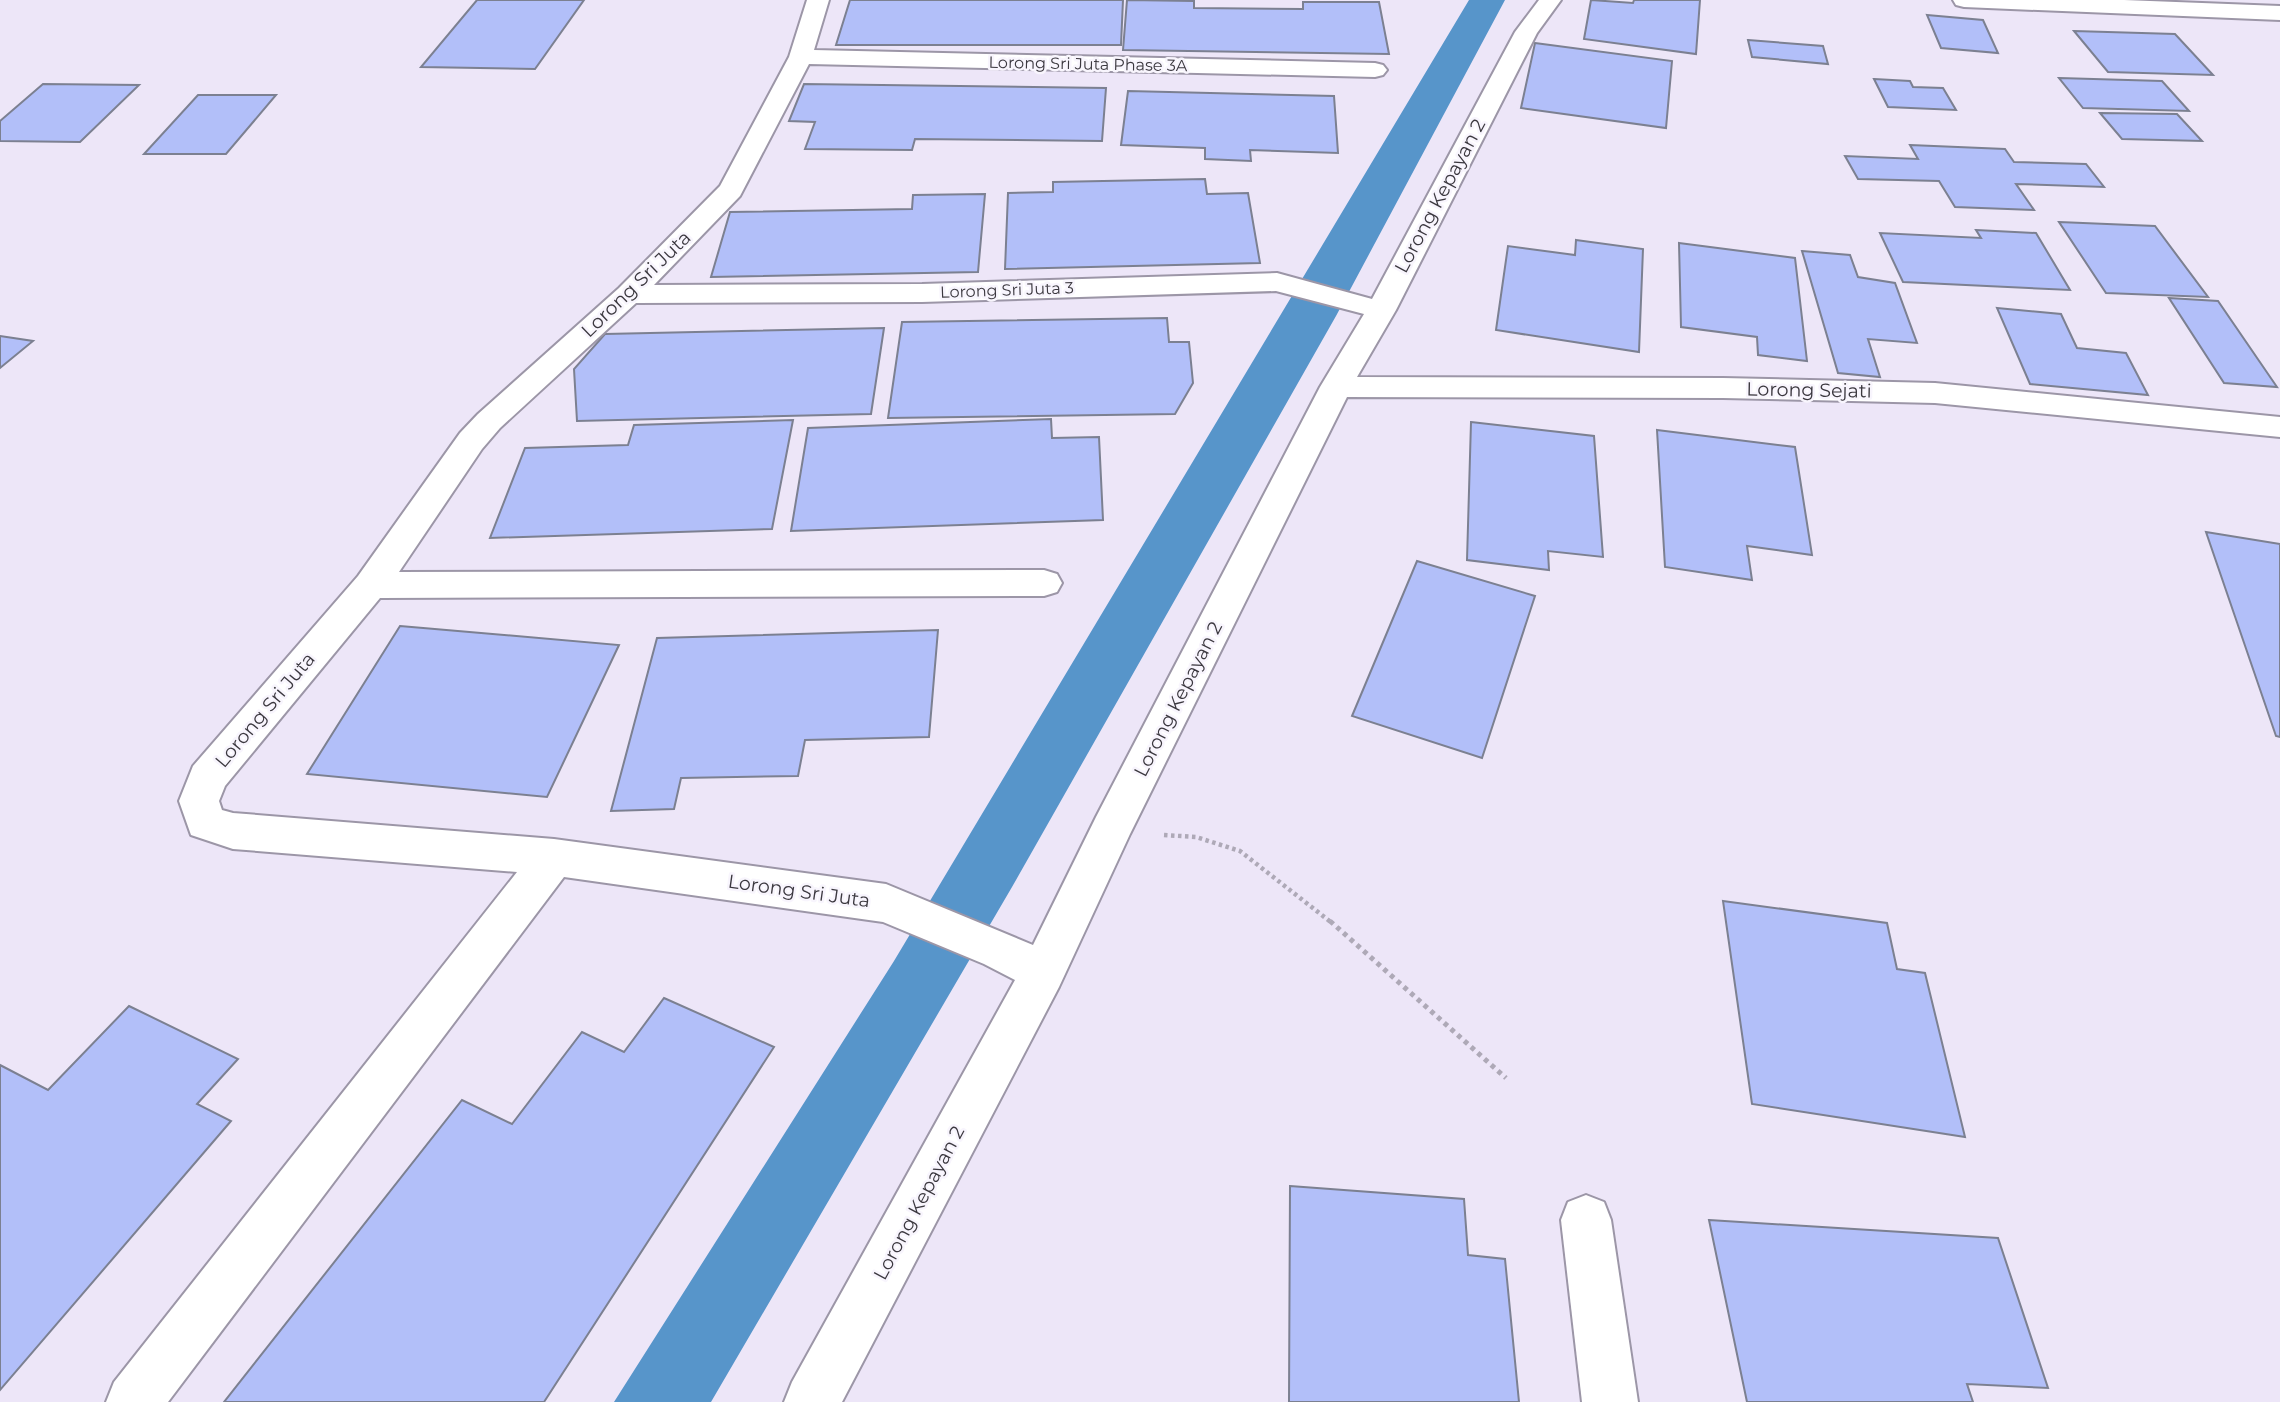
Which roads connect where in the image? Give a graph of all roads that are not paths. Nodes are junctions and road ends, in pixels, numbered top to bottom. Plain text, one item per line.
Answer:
1 (818, 0) edge
2 (1550, 0) edge
3 (1964, 0) edge
4 (2280, 13) edge
5 (801, 57) junction
6 (1375, 70) dead end
7 (629, 294) junction
8 (1368, 306) junction
9 (1336, 387) junction
10 (2280, 427) edge
11 (1044, 583) dead end
12 (371, 585) junction
13 (554, 857) junction
14 (1043, 972) junction
15 (1586, 1220) dead end
16 (134, 1402) edge
17 (812, 1402) edge
18 (1610, 1402) edge

1 - 5 street, Lorong Sri Juta
2 - 8 street, Lorong Kepayan 2
3 - 4 street
5 - 6 street, Lorong Sri Juta Phase 3A
5 - 7 street, Lorong Sri Juta
7 - 8 street, Lorong Sri Juta 3
7 - 12 street, Lorong Sri Juta
8 - 9 street, Lorong Kepayan 2
9 - 10 street, Lorong Sejati
9 - 14 street, Lorong Kepayan 2
11 - 12 street
12 - 13 street, Lorong Sri Juta
13 - 14 street, Lorong Sri Juta
13 - 16 street
14 - 17 street, Lorong Kepayan 2
15 - 18 street

